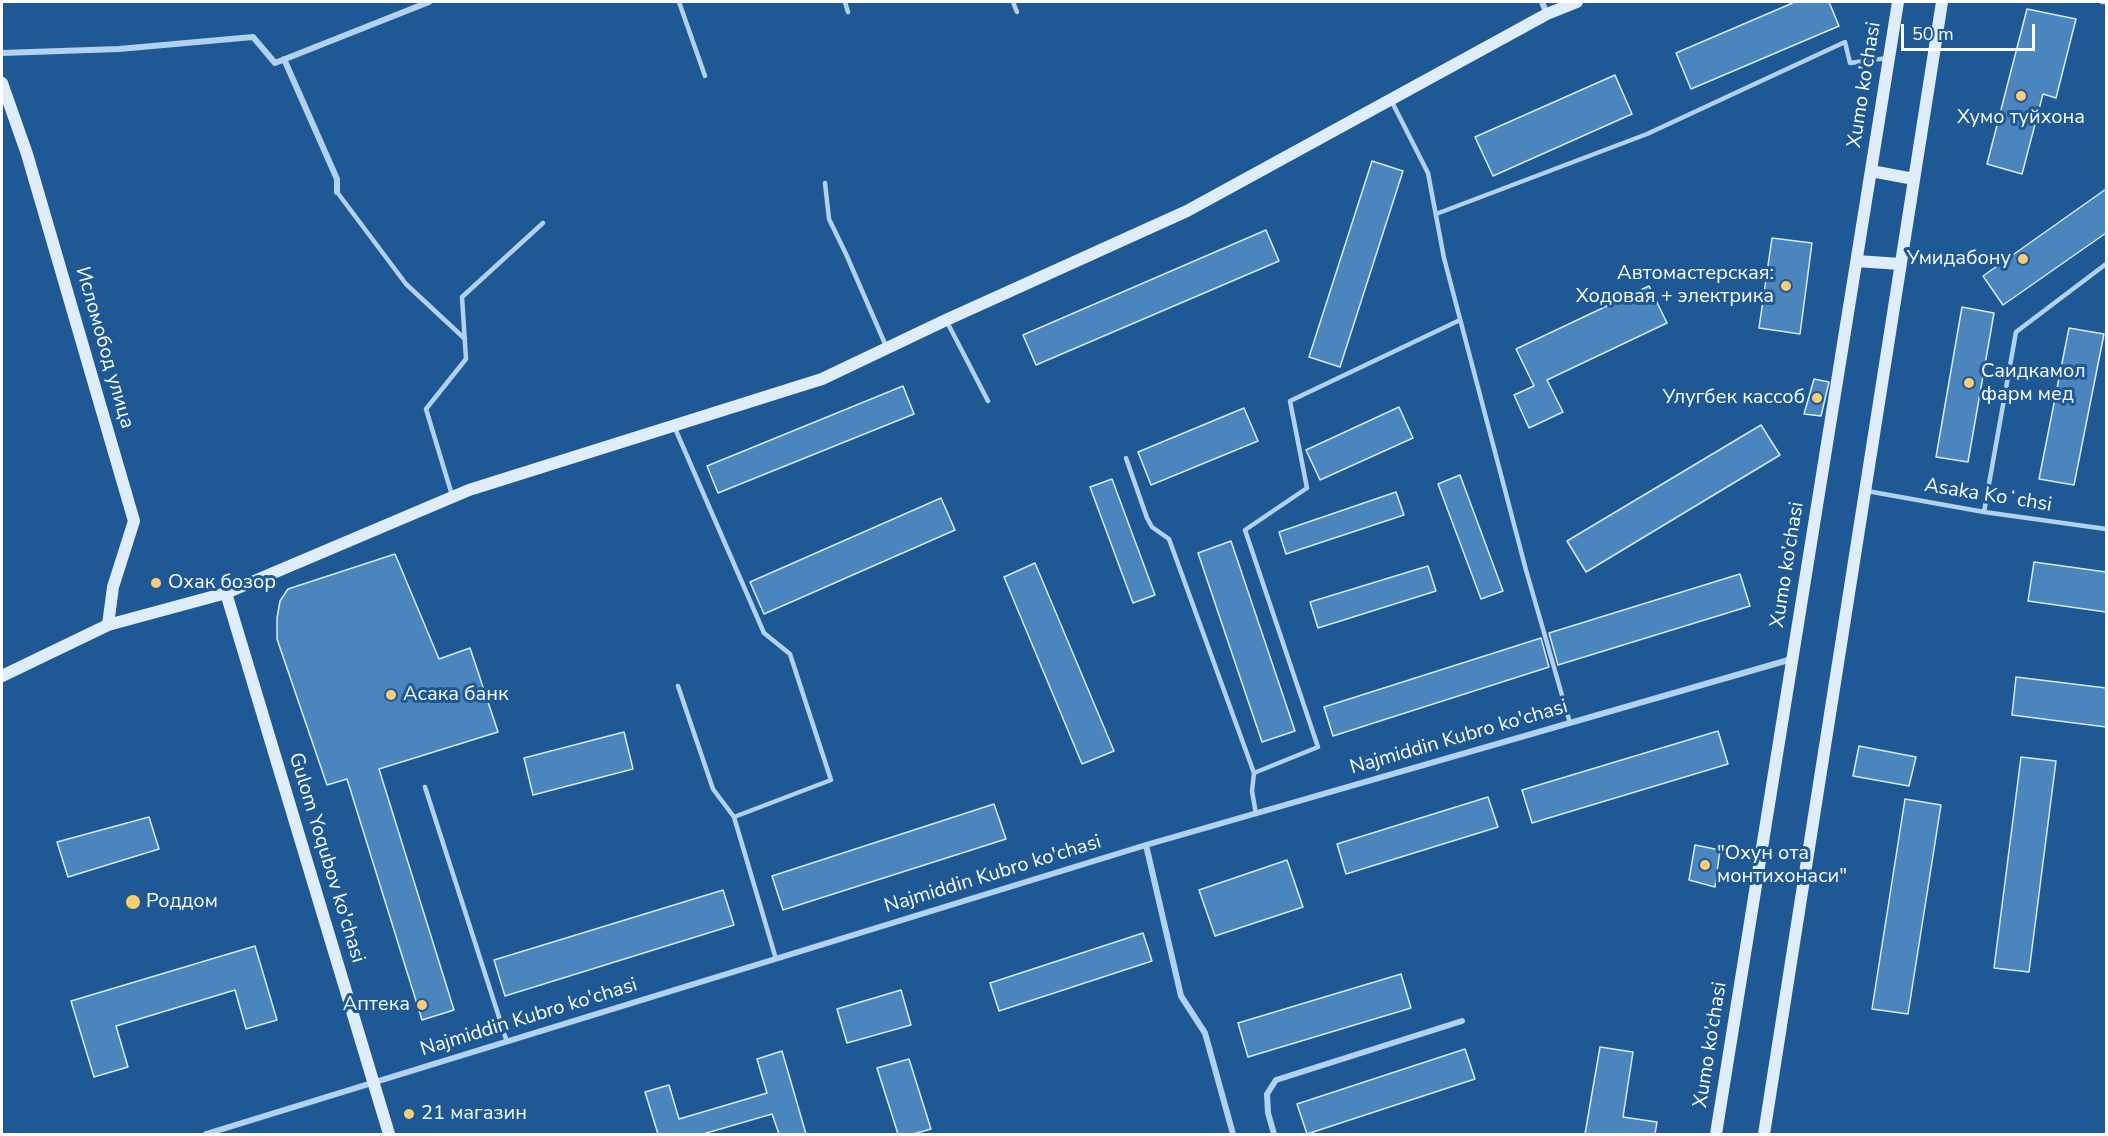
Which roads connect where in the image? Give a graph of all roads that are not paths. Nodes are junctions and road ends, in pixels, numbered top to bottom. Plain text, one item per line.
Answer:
1 (429, 2) edge
2 (679, 2) edge
3 (845, 2) edge
4 (1013, 2) edge
5 (1542, 2) edge
6 (1577, 2) edge
7 (1898, 2) edge
8 (1942, 2) edge
9 (848, 12) dead end
10 (1017, 12) dead end
11 (1547, 14) junction
12 (2, 53) edge
13 (1889, 58) junction
14 (284, 59) junction
15 (705, 76) dead end
16 (2, 90) edge
17 (1391, 99) junction
18 (1871, 171) junction
19 (1914, 179) junction
20 (825, 183) dead end
21 (337, 192) joint
22 (1436, 214) junction
23 (543, 223) dead end
24 (1857, 261) junction
25 (1900, 264) junction
26 (2106, 264) edge
27 (946, 320) junction
28 (1460, 320) junction
29 (465, 339) junction
30 (887, 348) junction
31 (988, 401) dead end
32 (674, 426) junction
33 (1126, 458) dead end
34 (1865, 491) junction
35 (453, 497) junction
36 (1984, 512) junction
37 (2106, 529) edge
38 (226, 593) junction
39 (108, 625) junction
40 (1793, 659) junction
41 (2, 676) edge
42 (678, 686) dead end
43 (1570, 723) junction
44 (1254, 773) junction
45 (425, 787) dead end
46 (1256, 814) junction
47 (734, 817) junction
48 (1146, 845) junction
49 (776, 959) junction
50 (1462, 1021) dead end
51 (507, 1042) junction
52 (373, 1083) junction
53 (207, 1134) edge
54 (389, 1134) edge
55 (1233, 1134) edge
56 (1274, 1134) edge
57 (1716, 1134) edge
58 (1764, 1134) edge

1 - 14 street
2 - 15 lane
3 - 9 lane
4 - 10 lane
5 - 11 street
6 - 11 street
7 - 13 street, Xumo ko’chasi
8 - 19 street
11 - 17 street
12 - 14 street
13 - 18 street, Xumo ko’chasi
13 - 22 lane
14 - 21 street
16 - 39 street, Исломобод улица
17 - 22 lane
17 - 27 street
18 - 19 street
18 - 24 street, Xumo ko’chasi
19 - 25 street
20 - 30 lane
21 - 29 lane
22 - 28 lane
23 - 29 lane
24 - 25 street
24 - 40 street, Xumo ko’chasi
25 - 34 street
26 - 36 lane
27 - 30 street
27 - 31 lane
28 - 43 lane
28 - 44 lane
29 - 35 lane
30 - 32 street
32 - 35 street
32 - 47 lane
33 - 44 lane
34 - 36 lane, Asaka Koʻchsi
34 - 58 street
35 - 38 street
36 - 37 lane, Asaka Koʻchsi
38 - 39 street
38 - 52 street, Gulom Yoqubov ko'chasi
39 - 41 street
40 - 43 street, Najmiddin Kubro ko'chasi
40 - 57 street, Xumo ko’chasi
42 - 47 lane
43 - 46 street, Najmiddin Kubro ko'chasi
44 - 46 lane
45 - 51 lane
46 - 48 street, Najmiddin Kubro ko'chasi
47 - 49 lane
48 - 49 street, Najmiddin Kubro ko'chasi
48 - 55 street
49 - 51 street, Najmiddin Kubro ko'chasi
50 - 56 street
51 - 52 street, Najmiddin Kubro ko'chasi
52 - 53 street, Najmiddin Kubro ko'chasi
52 - 54 street, Gulom Yoqubov ko'chasi

